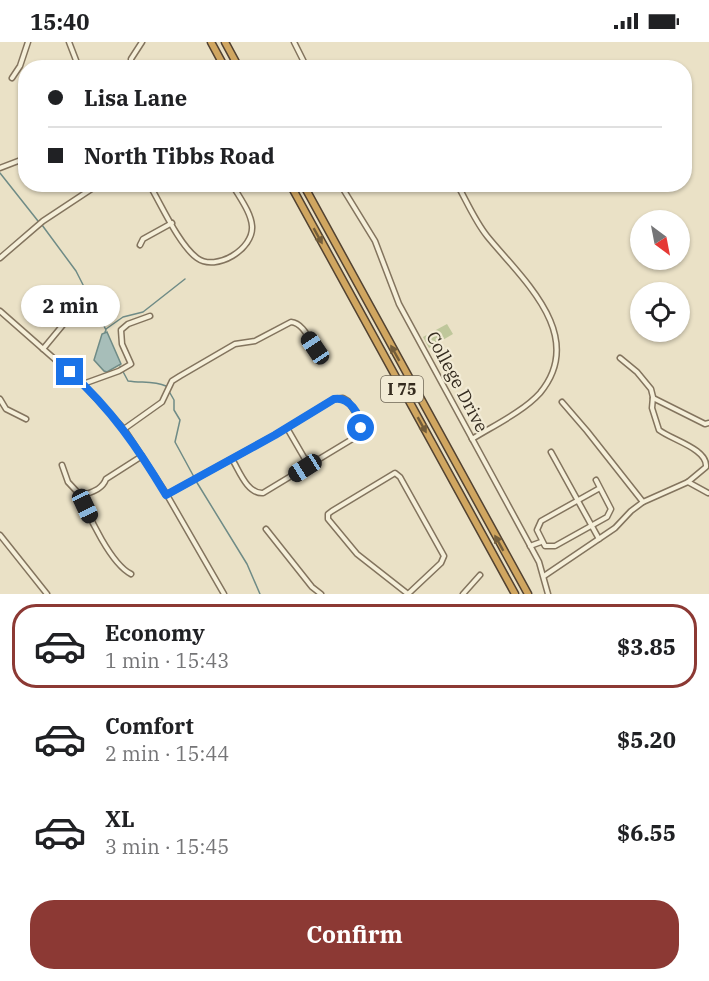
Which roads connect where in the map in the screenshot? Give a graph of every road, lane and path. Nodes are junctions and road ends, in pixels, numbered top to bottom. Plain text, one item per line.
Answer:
1 (27, 42) edge
2 (69, 42) edge
3 (142, 42) edge
4 (211, 42) edge
5 (225, 42) edge
6 (294, 42) edge
7 (22, 60) edge
8 (76, 60) edge
9 (131, 60) edge
10 (221, 60) edge
11 (234, 60) edge
12 (303, 60) edge
13 (18, 69) edge
14 (12, 78) dead end
15 (18, 161) edge
16 (0, 168) edge
17 (87, 192) edge
18 (154, 192) edge
19 (236, 192) edge
20 (294, 192) edge
21 (307, 192) edge
22 (345, 192) edge
23 (462, 192) edge
24 (172, 223) junction
25 (140, 244) dead end
26 (0, 258) edge
27 (0, 311) edge
28 (150, 316) dead end
29 (67, 320) dead end
30 (315, 348) dead end
31 (43, 349) junction
32 (620, 358) dead end
33 (83, 384) junction
34 (653, 398) junction
35 (0, 399) edge
36 (562, 402) dead end
37 (26, 419) dead end
38 (709, 423) edge
39 (124, 429) junction
40 (286, 429) junction
41 (472, 439) junction
42 (550, 452) dead end
43 (142, 456) junction
44 (232, 459) junction
45 (62, 465) dead end
46 (309, 466) junction
47 (596, 480) dead end
48 (688, 482) junction
49 (600, 488) junction
50 (708, 493) edge
51 (166, 495) junction
52 (81, 496) junction
53 (577, 500) junction
54 (643, 502) junction
55 (592, 526) junction
56 (266, 529) dead end
57 (538, 534) junction
58 (0, 535) edge
59 (599, 539) junction
60 (541, 542) junction
61 (529, 544) junction
62 (131, 574) dead end
63 (480, 574) dead end
64 (544, 576) junction
65 (47, 594) edge
66 (224, 594) edge
67 (321, 594) edge
68 (408, 594) edge
69 (463, 594) edge
70 (515, 594) edge
71 (528, 594) edge
72 (548, 594) edge

1 - 7 street
2 - 8 street
3 - 9 street
4 - 10 highway
5 - 11 highway
6 - 12 street
13 - 14 street
15 - 16 street
17 - 26 street
18 - 24 street
19 - 24 street
20 -> 70 highway, I 75
71 -> 21 highway, I 75
22 - 41 street, College Drive
23 - 41 street
24 - 25 street
27 - 31 street
28 - 33 street
29 - 31 street
30 - 39 street
31 - 33 street
32 - 34 street
33 - 39 street
34 - 38 street
34 - 48 street
35 - 37 street
36 - 54 street
39 - 43 street
40 - 44 street
40 - 46 street
40 - 46 street
41 - 61 street, College Drive
42 - 53 street
43 - 51 street
43 - 52 street
44 - 46 street
44 - 51 street
45 - 52 street
47 - 49 street
48 - 50 street
48 - 54 street
49 - 53 street
49 - 55 street
51 - 66 street
52 - 62 street
53 - 55 street
53 - 57 street
54 - 59 street
55 - 59 street
55 - 60 street
56 - 67 street
57 - 60 street
57 - 61 street
58 - 65 street
59 - 64 street
60 - 61 street
61 - 64 street, College Drive
63 - 69 street
64 - 72 street, College Drive
68 - 68 street

